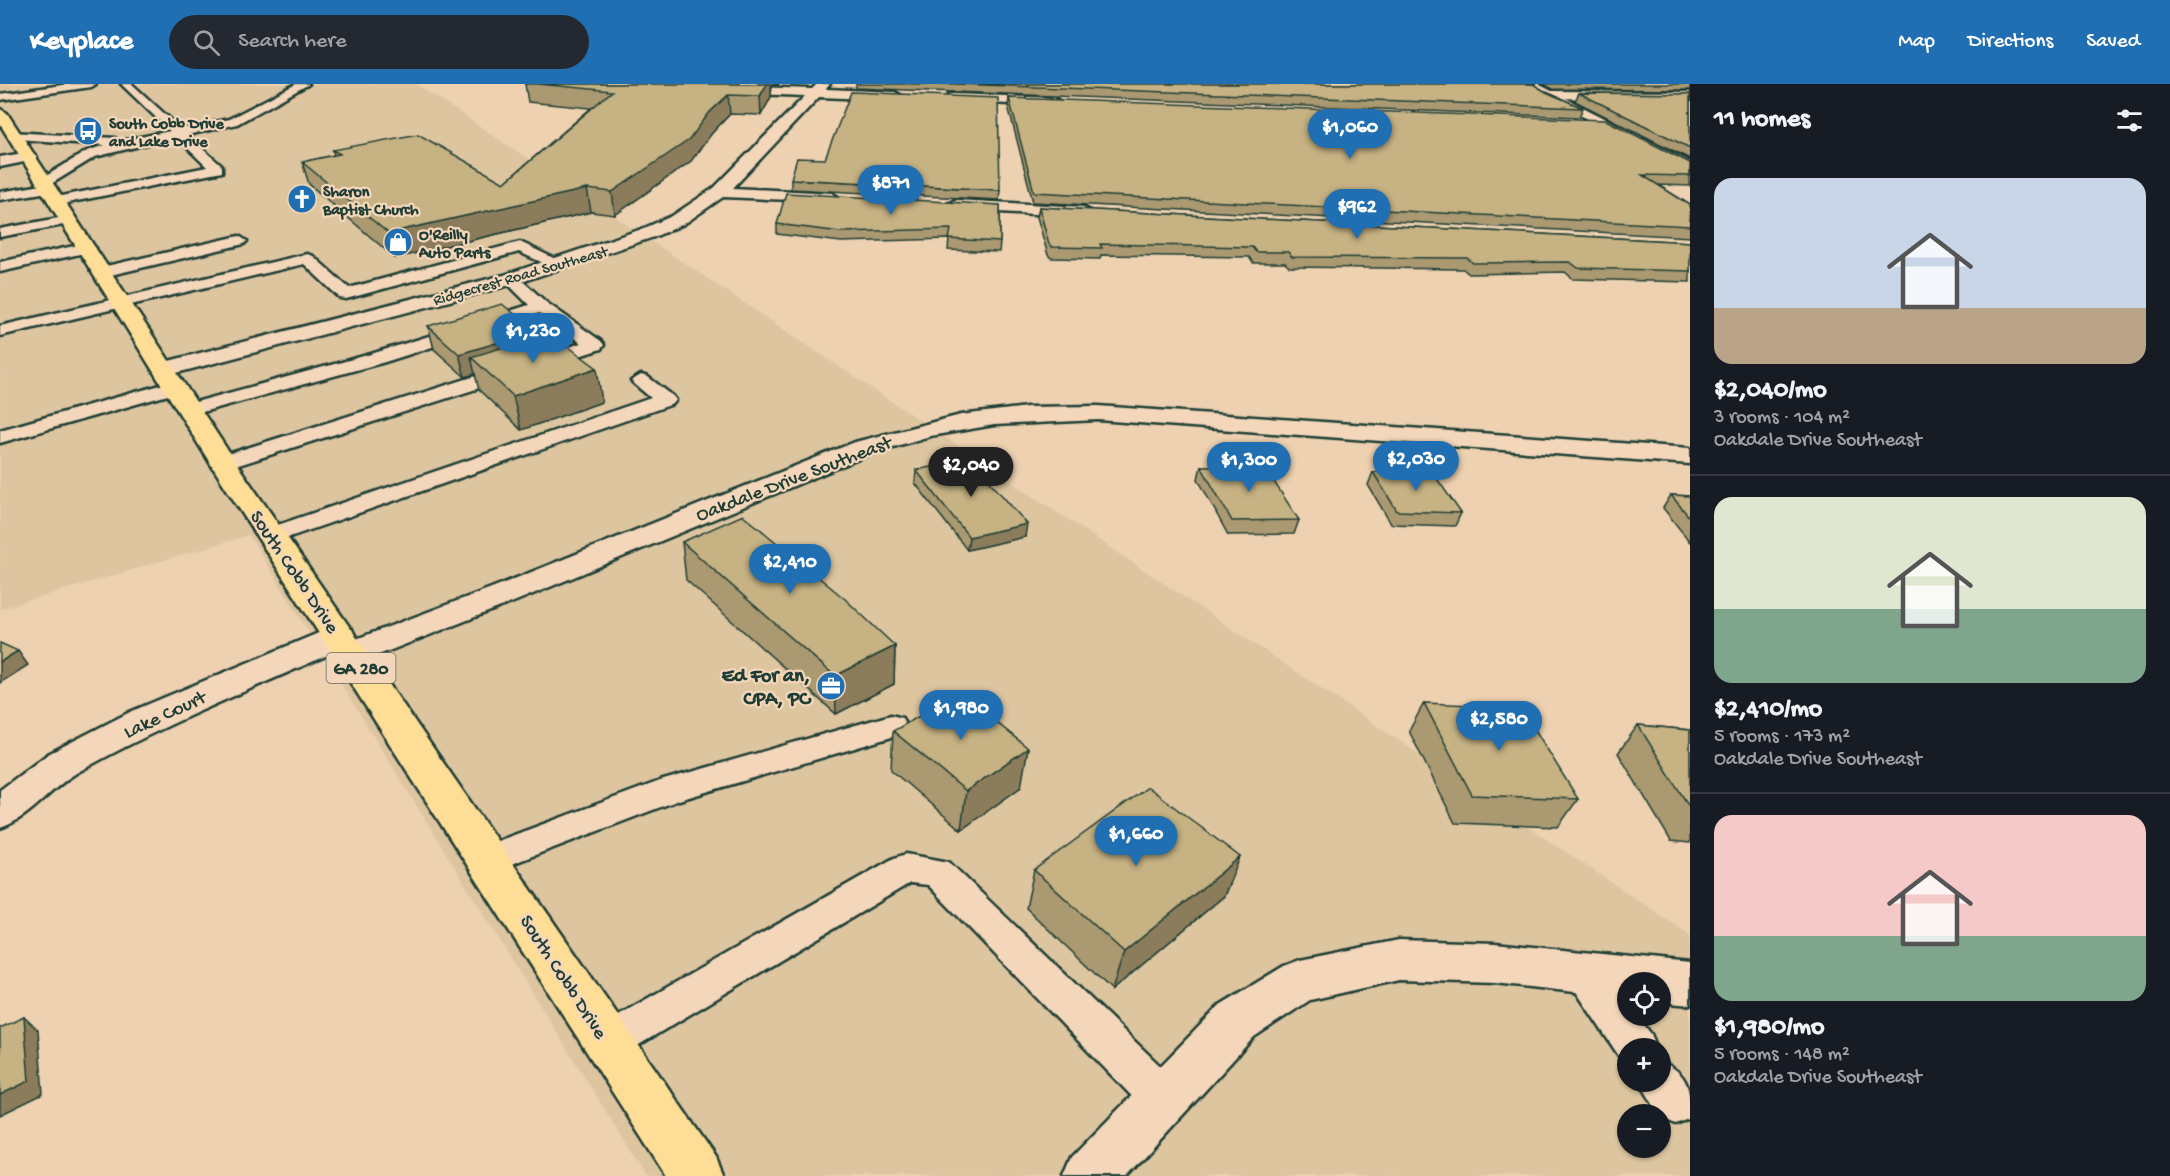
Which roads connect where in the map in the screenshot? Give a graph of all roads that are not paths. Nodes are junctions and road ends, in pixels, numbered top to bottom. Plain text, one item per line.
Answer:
1 (91, 84) edge
2 (126, 84) edge
3 (304, 84) edge
4 (1528, 84) edge
5 (711, 88) edge
6 (820, 88) edge
7 (1549, 95) junction
8 (910, 96) edge
9 (1690, 96) edge
10 (0, 97) edge
11 (934, 97) edge
12 (1065, 103) edge
13 (1, 117) edge
14 (1570, 123) edge
15 (1605, 124) junction
16 (180, 133) junction
17 (148, 138) junction
18 (1690, 168) edge
19 (38, 178) edge
20 (720, 192) junction
21 (0, 196) edge
22 (850, 199) edge
23 (933, 204) edge
24 (1098, 213) edge
25 (0, 233) edge
26 (239, 241) dead end
27 (95, 260) junction
28 (558, 264) junction
29 (0, 267) edge
30 (511, 279) junction
31 (122, 302) junction
32 (541, 307) junction
33 (0, 331) edge
34 (641, 381) dead end
35 (176, 389) junction
36 (0, 437) edge
37 (1690, 456) edge
38 (223, 463) junction
39 (272, 535) junction
40 (345, 645) junction
41 (891, 726) dead end
42 (0, 812) edge
43 (488, 859) junction
44 (1582, 972) junction
45 (1690, 984) edge
46 (1630, 1038) edge
47 (608, 1042) junction
48 (1164, 1099) junction
49 (697, 1176) edge
50 (1091, 1176) edge

1 - 10 lane
2 - 16 lane
3 - 16 lane
4 - 7 street
5 - 6 street
6 - 8 street
6 - 20 street, Ridgecrest Road Southeast
7 - 9 street
7 - 15 street
11 - 12 street
13 - 19 main road, South Cobb Drive / GA 280
14 - 15 street
15 - 18 street
16 - 17 lane
16 - 19 lane
17 - 19 lane
17 - 19 lane
19 - 21 lane
19 - 25 lane
19 - 27 main road, South Cobb Drive / GA 280
20 - 22 street
20 - 28 street, Ridgecrest Road Southeast
23 - 24 street
26 - 27 lane
27 - 29 lane
27 - 31 main road, South Cobb Drive / GA 280
28 - 30 street, Ridgecrest Road Southeast
28 - 31 lane
30 - 32 lane
30 - 35 street, Ridgecrest Road Southeast
31 - 33 lane
31 - 35 main road, South Cobb Drive / GA 280
32 - 35 lane
32 - 38 lane
34 - 39 lane
35 - 36 lane
35 - 38 main road, South Cobb Drive / GA 280
37 - 40 street, Oakdale Drive Southeast
38 - 39 main road, South Cobb Drive / GA 280
39 - 40 main road, South Cobb Drive / GA 280
40 - 42 street, Lake Court
40 - 43 main road, South Cobb Drive / GA 280
41 - 43 lane
43 - 47 main road, South Cobb Drive / GA 280
44 - 45 street
44 - 46 lane
44 - 48 street
47 - 48 lane
47 - 49 main road, South Cobb Drive / GA 280
48 - 50 street

